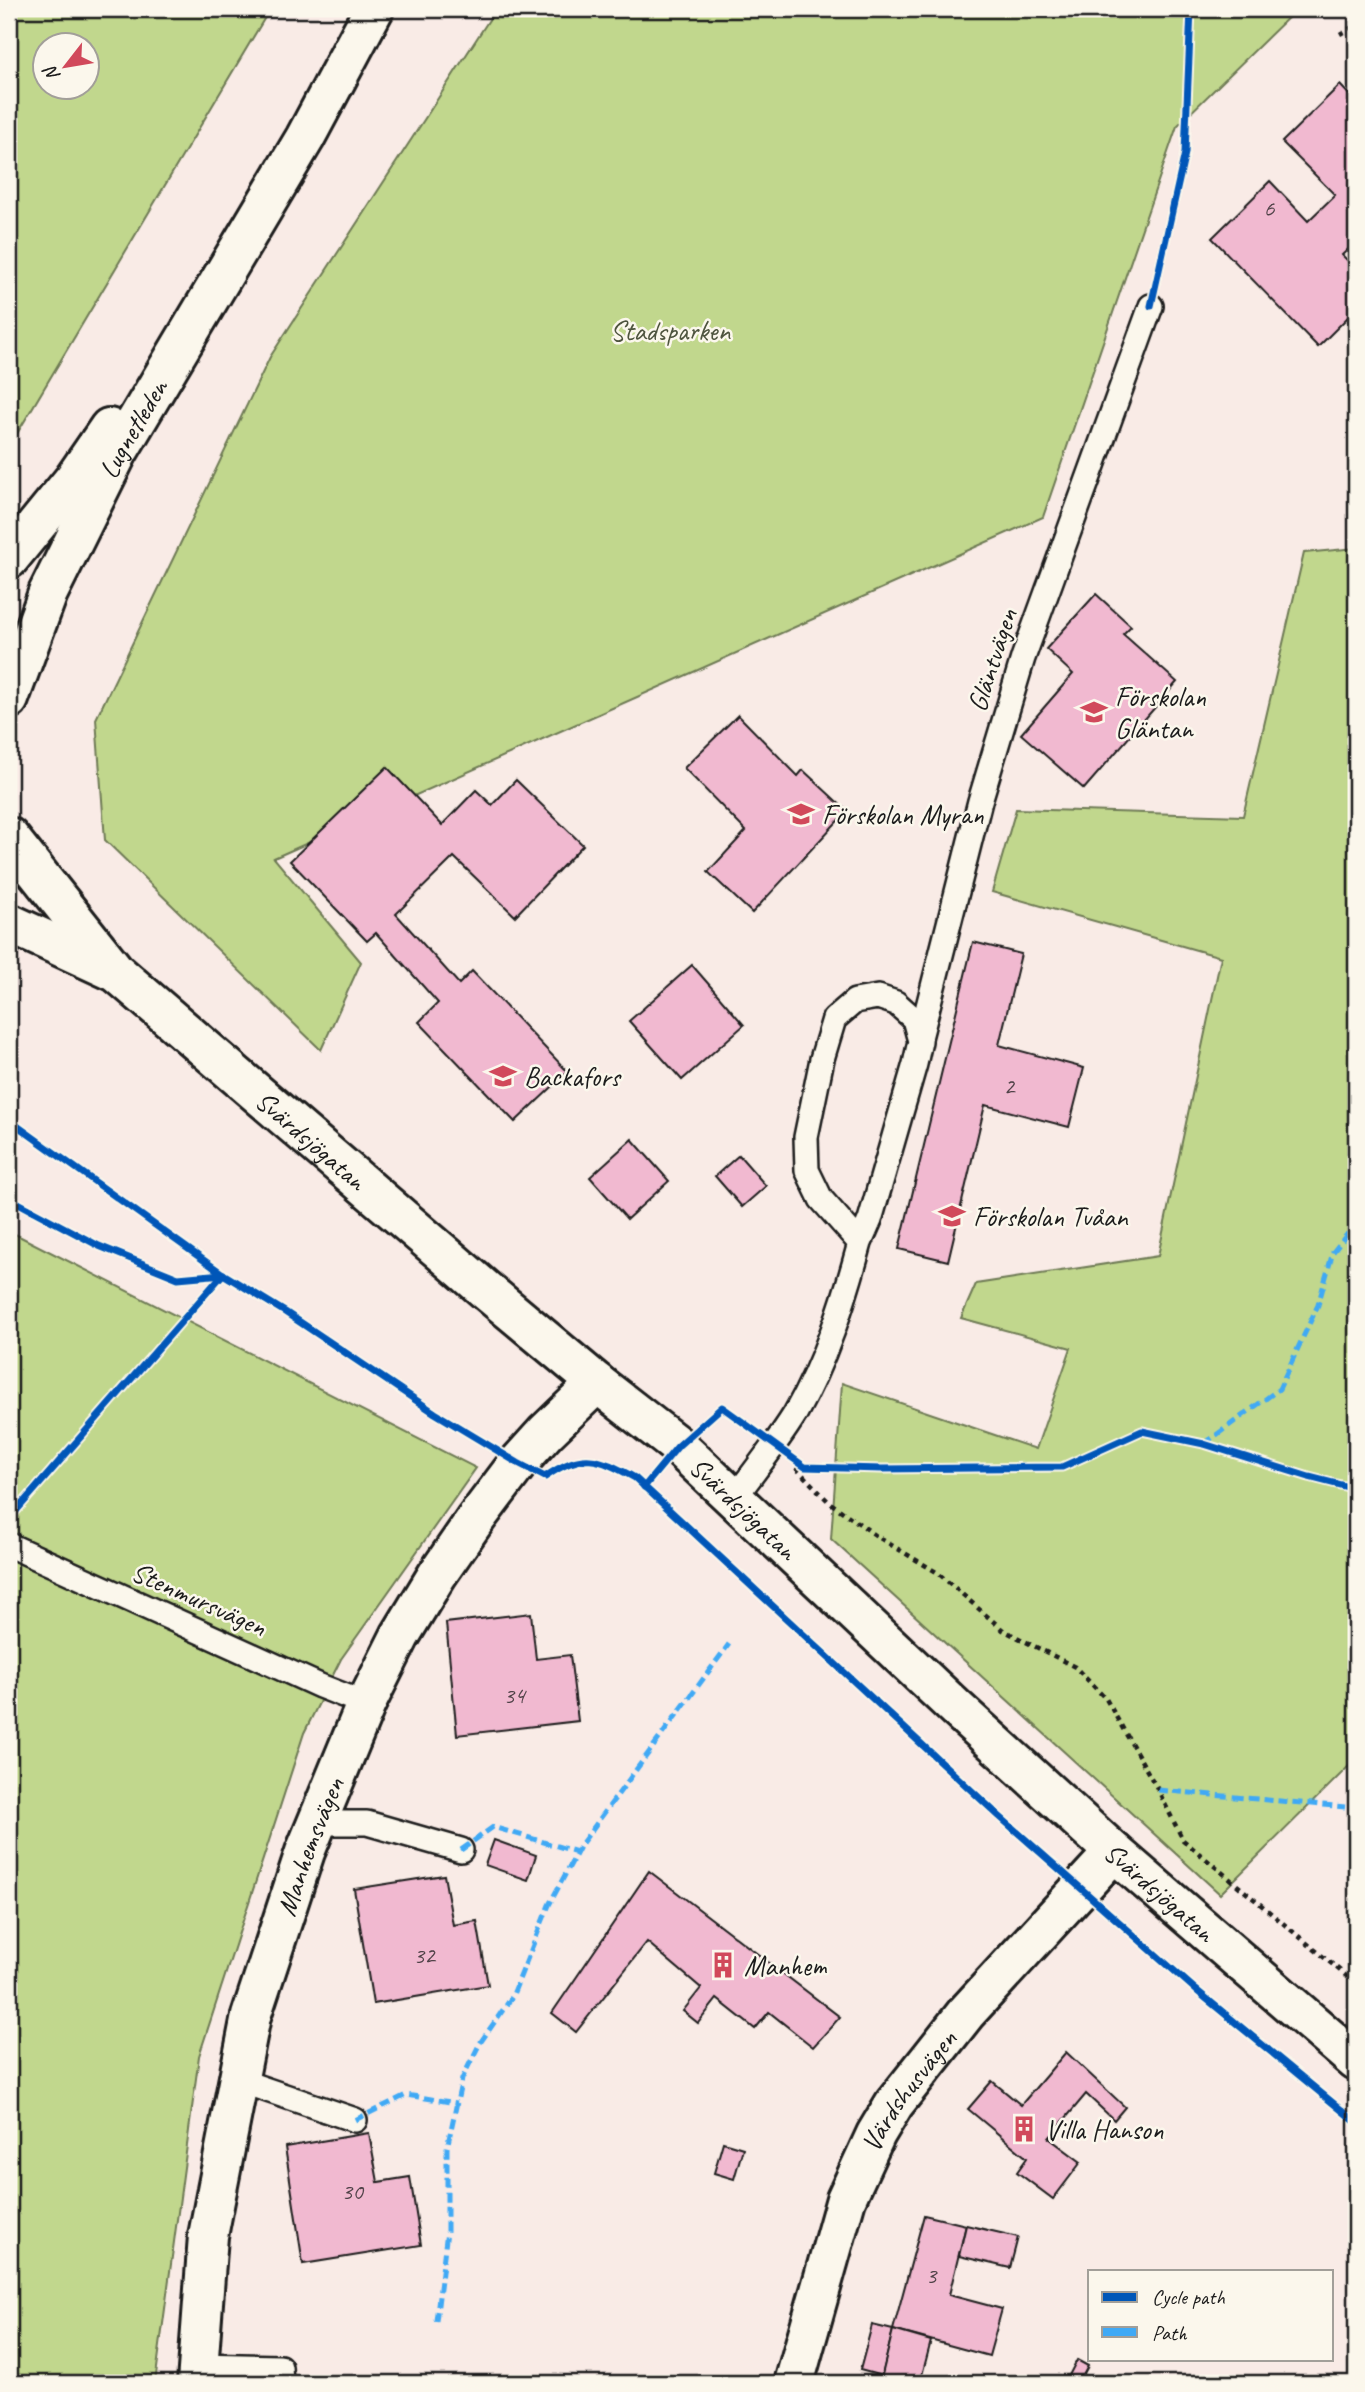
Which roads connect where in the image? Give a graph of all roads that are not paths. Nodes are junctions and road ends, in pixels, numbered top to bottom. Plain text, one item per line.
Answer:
1 (374, 9) edge
2 (284, 171) junction
3 (1151, 306) dead end
4 (9, 559) edge
5 (9, 699) edge
6 (9, 837) edge
7 (9, 923) edge
8 (117, 972) junction
9 (919, 1041) junction
10 (860, 1243) junction
11 (597, 1383) junction
12 (735, 1497) junction
13 (9, 1545) edge
14 (366, 1704) junction
15 (317, 1822) junction
16 (461, 1850) dead end
17 (1114, 1852) junction
18 (1356, 2061) edge
19 (238, 2081) junction
20 (355, 2120) dead end
21 (197, 2374) edge
22 (281, 2383) edge
23 (794, 2383) edge

1 - 2 main road, Lugnetleden
2 - 4 main road, Lugnetleden
2 - 5 main road, Lugnetleden
3 - 9 lane, Gläntvägen
6 - 8 main road, Svärdsjögatan
7 - 8 main road, Svärdsjögatan
8 - 11 main road, Svärdsjögatan
9 - 10 lane, Gläntvägen
9 - 10 lane
10 - 12 lane, Gläntvägen
11 - 12 main road, Svärdsjögatan
11 - 14 main road, Manhemsvägen
12 - 17 main road, Svärdsjögatan
13 - 14 lane, Stenmursvägen
14 - 15 main road, Manhemsvägen
15 - 16 lane
15 - 19 main road, Manhemsvägen
17 - 18 main road, Svärdsjögatan
17 - 23 main road, Värdshusvägen
19 - 20 lane
19 - 21 main road, Manhemsvägen
21 - 22 lane

